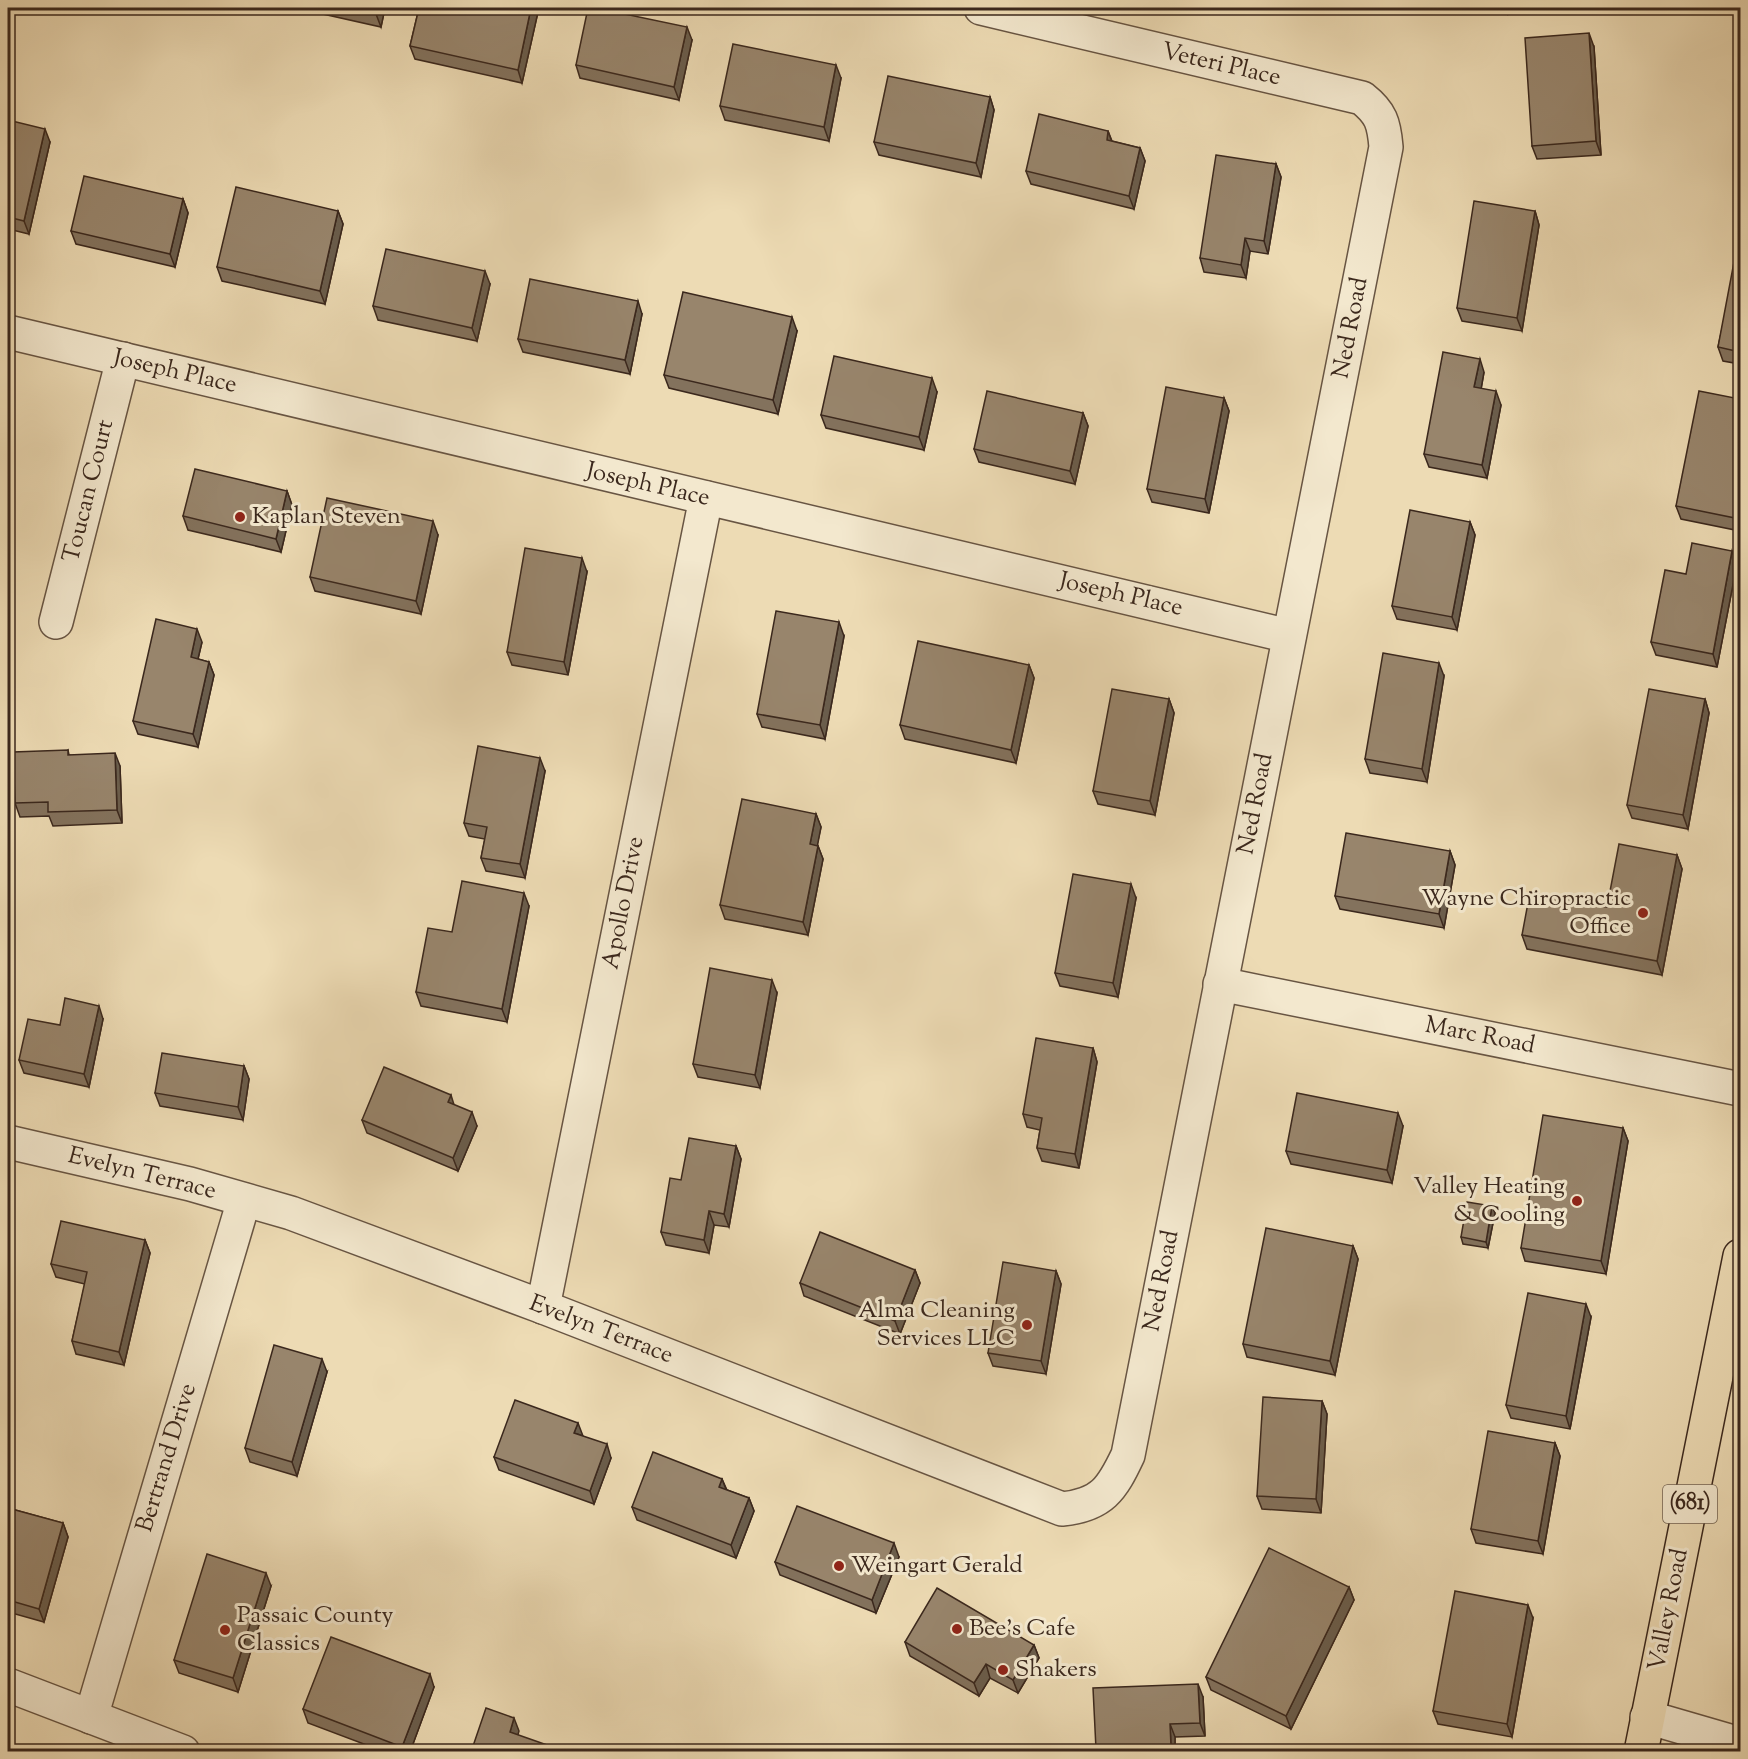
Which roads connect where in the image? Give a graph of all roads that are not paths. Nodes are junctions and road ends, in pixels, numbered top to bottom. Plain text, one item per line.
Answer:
1 (981, 8) edge
2 (1378, 191) joint
3 (8, 332) edge
4 (123, 359) junction
5 (705, 498) junction
6 (56, 622) dead end
7 (1289, 636) junction
8 (1220, 984) junction
9 (1740, 1089) edge
10 (8, 1142) edge
11 (244, 1200) junction
12 (1740, 1256) edge
13 (543, 1307) junction
14 (1136, 1418) joint
15 (8, 1685) edge
16 (91, 1716) junction
17 (1647, 1717) junction
18 (1740, 1744) edge
19 (183, 1752) edge
20 (1641, 1752) edge

1 - 2 street, Veteri Place
2 - 7 street, Ned Road
3 - 4 street, Joseph Place
4 - 5 street, Joseph Place
4 - 6 street, Toucan Court
5 - 7 street, Joseph Place
5 - 13 street, Apollo Drive
7 - 8 street, Ned Road
8 - 9 street, Marc Road
8 - 14 street, Ned Road
10 - 11 street, Evelyn Terrace
11 - 13 street, Evelyn Terrace
11 - 16 street, Bertrand Drive
12 - 17 main road, Valley Road / (681)
13 - 14 street, Evelyn Terrace
15 - 16 street
16 - 19 street
17 - 18 street
17 - 20 main road, Valley Road / (681)

